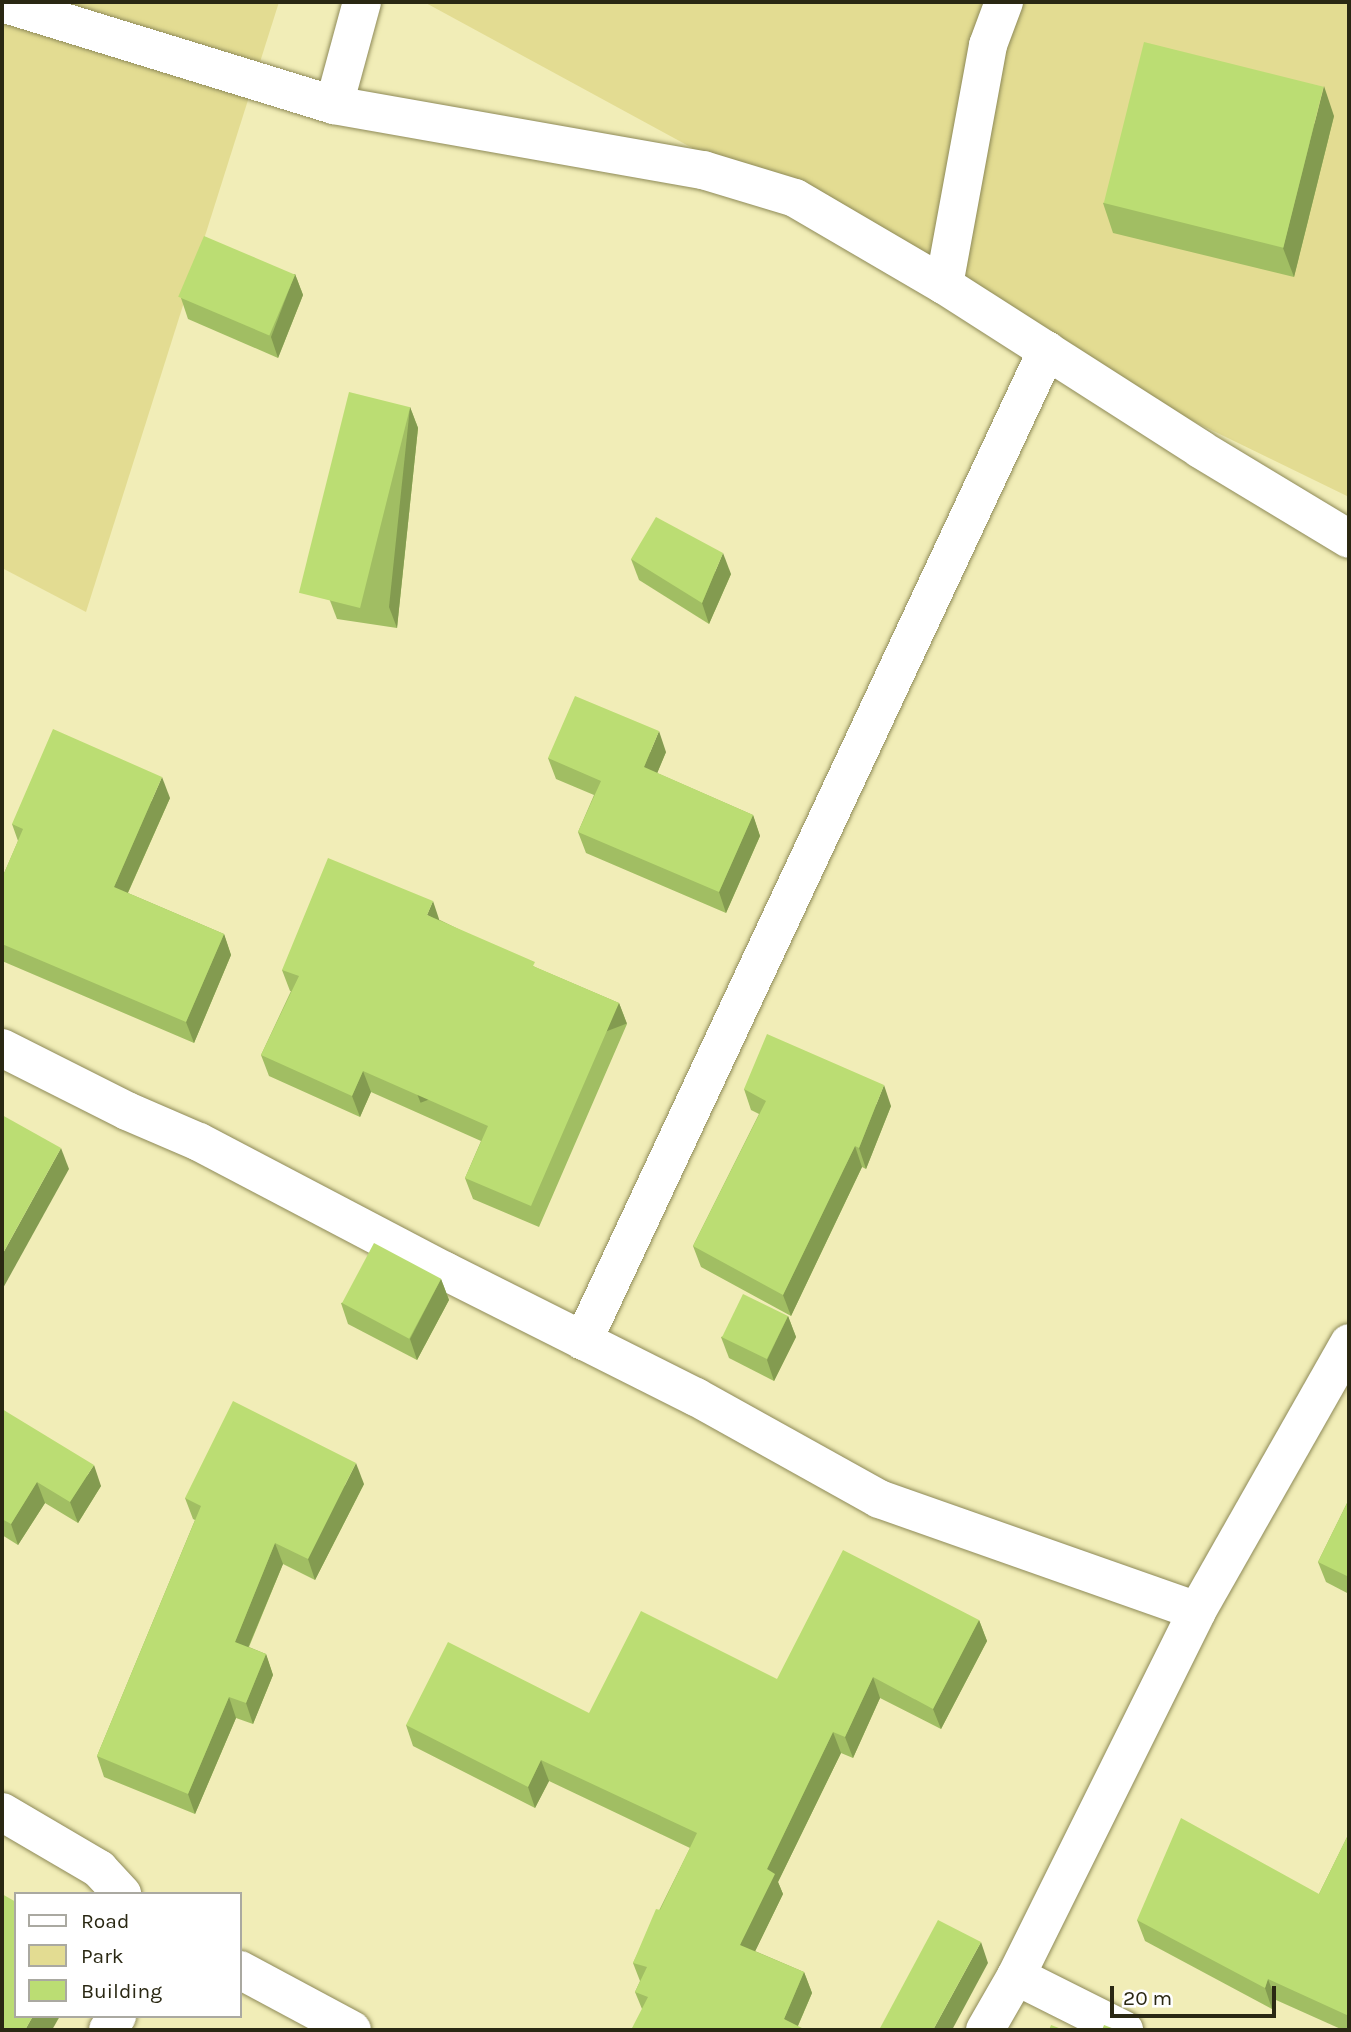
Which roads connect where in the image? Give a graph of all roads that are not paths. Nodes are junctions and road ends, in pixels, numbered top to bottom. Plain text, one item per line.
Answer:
1 (362, 2) edge
2 (1004, 2) edge
3 (2, 3) edge
4 (334, 105) junction
5 (944, 285) junction
6 (1047, 350) junction
7 (1349, 539) edge
8 (2, 1048) edge
9 (583, 1341) junction
10 (1344, 1366) edge
11 (1197, 1611) junction
12 (2, 1812) edge
13 (120, 1892) edge
14 (242, 1971) edge
15 (1016, 1976) junction
16 (352, 2030) edge
17 (985, 2030) edge
18 (1124, 2030) edge

1 - 4 street
2 - 5 street
3 - 4 street
4 - 5 street
5 - 6 street
6 - 7 street
6 - 9 street
8 - 9 street
9 - 11 street
10 - 11 street
11 - 15 street
12 - 13 street
14 - 16 street
15 - 17 street
15 - 18 street

